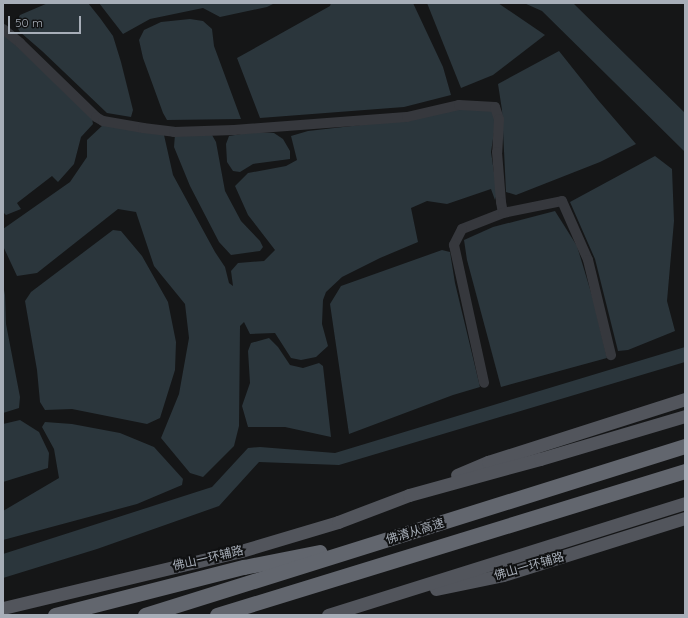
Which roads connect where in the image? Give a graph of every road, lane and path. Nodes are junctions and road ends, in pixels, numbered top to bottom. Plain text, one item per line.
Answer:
1 (3, 29) edge
2 (503, 213) junction
3 (611, 355) dead end
4 (484, 382) dead end
5 (682, 400) edge
6 (685, 416) edge
7 (685, 446) edge
8 (685, 471) edge
9 (409, 495) junction
10 (685, 503) edge
11 (685, 518) edge
12 (401, 535) junction
13 (370, 602) junction
14 (3, 608) edge
15 (55, 615) edge
16 (145, 615) edge
17 (217, 615) edge
18 (328, 615) edge

1 - 2 street
2 - 3 street
2 - 4 street
5 - 9 main road, 佛山一环辅路
6 - 9 main road, 佛山一环辅路
7 - 12 highway, 佛清从高速
8 - 17 highway, 佛清从高速
9 - 14 main road, 佛山一环辅路
10 - 13 main road
11 - 13 main road, 佛山一环辅路
12 - 15 highway
12 - 16 highway, 佛清从高速
13 - 18 main road

